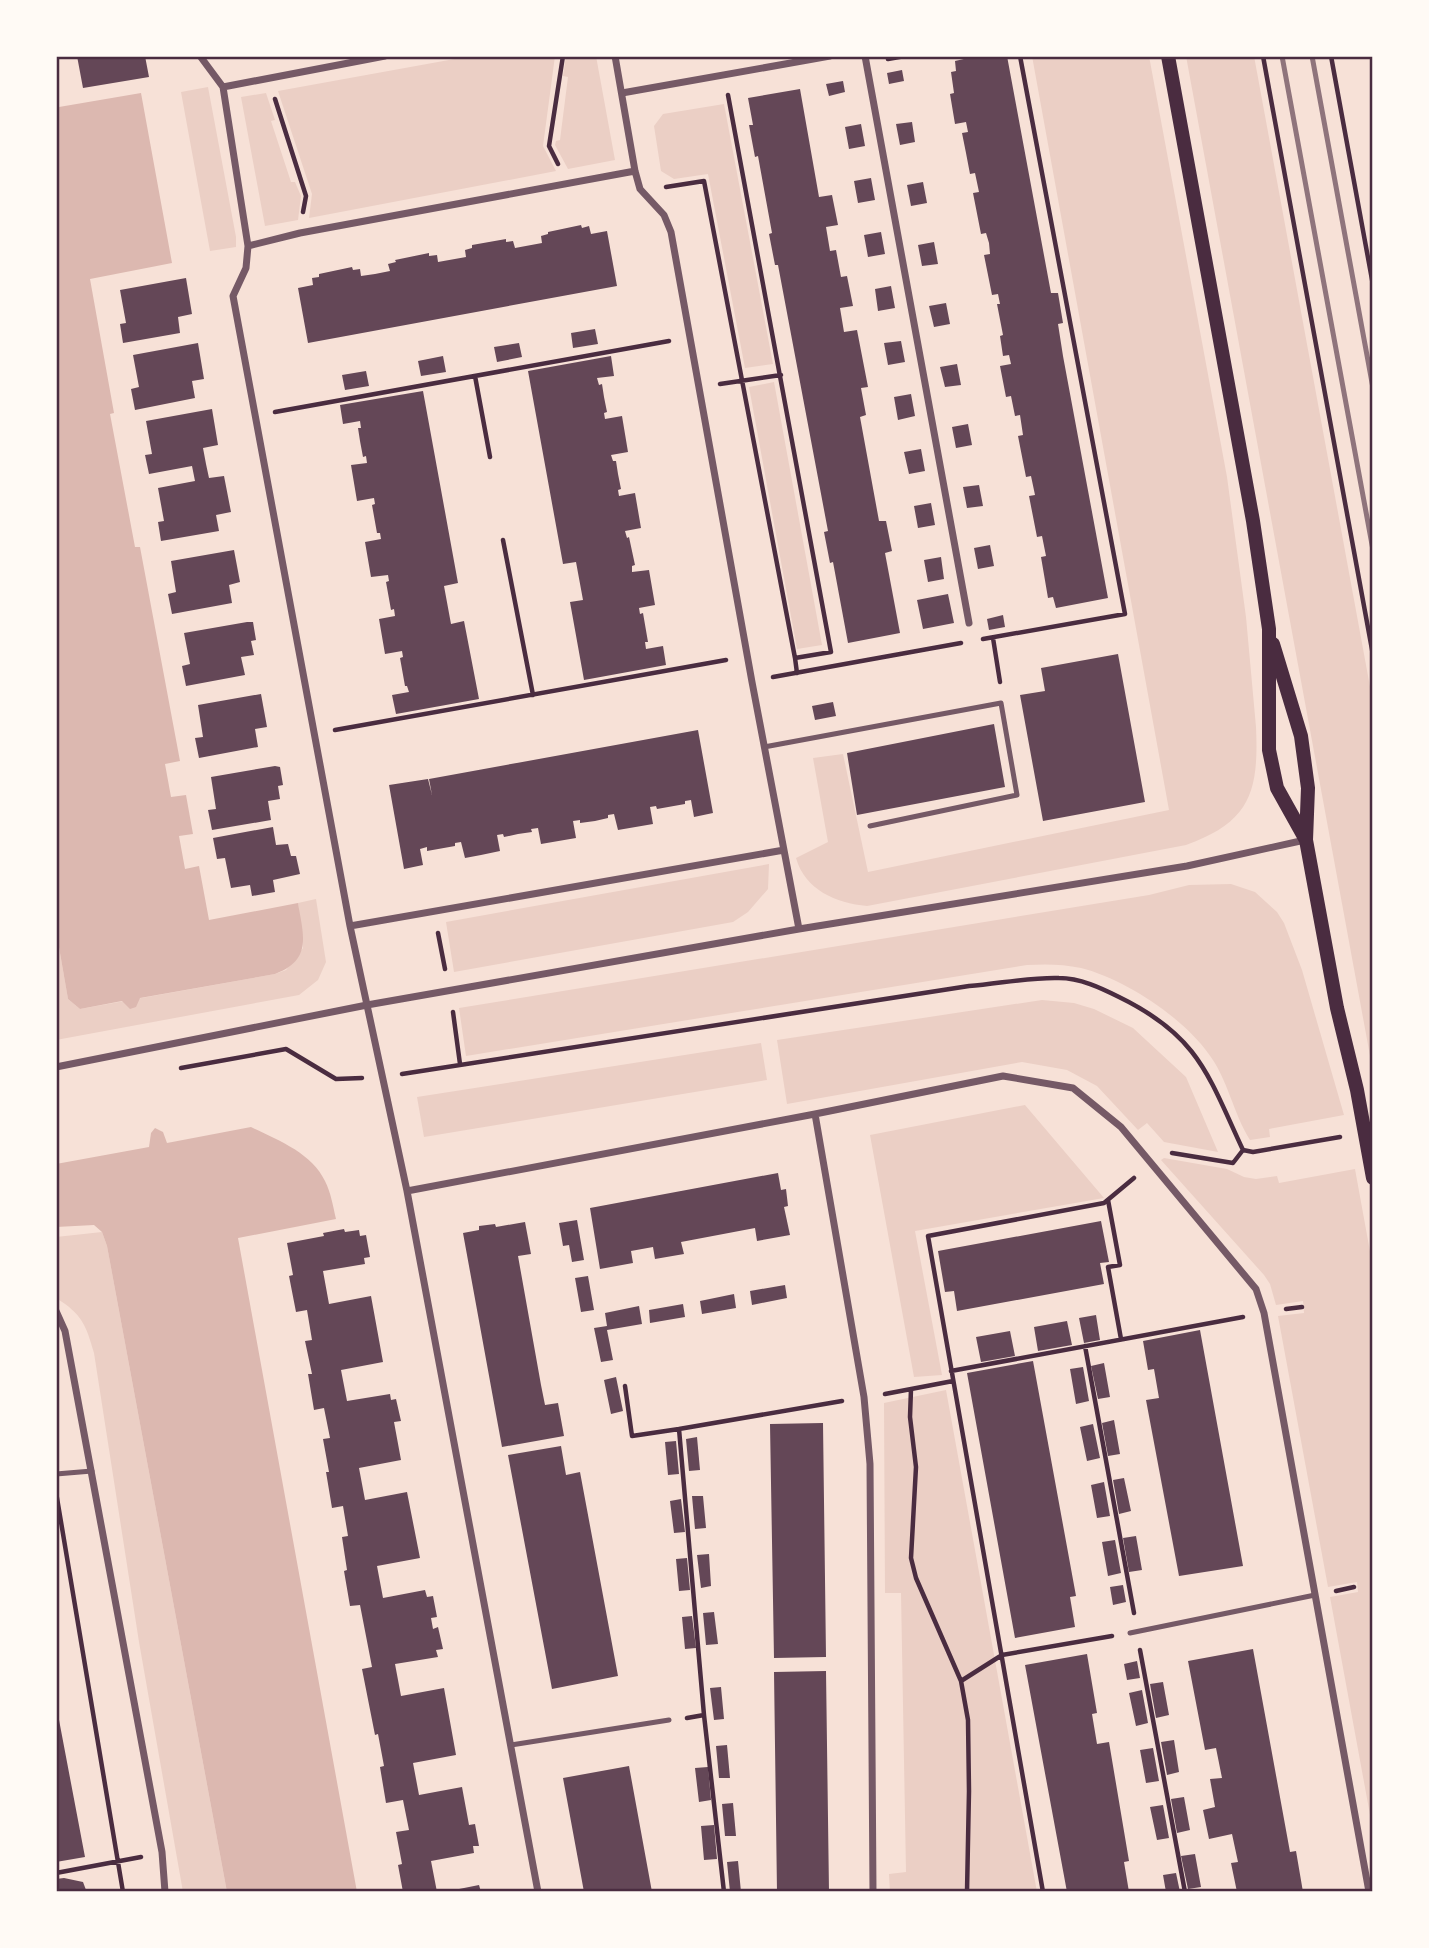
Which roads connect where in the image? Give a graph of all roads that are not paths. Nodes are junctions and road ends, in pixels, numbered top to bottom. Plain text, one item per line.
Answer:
1 (200, 56) edge
2 (385, 56) edge
3 (615, 56) edge
4 (830, 56) edge
5 (865, 56) edge
6 (1168, 56) edge
7 (223, 87) junction
8 (622, 93) junction
9 (635, 171) junction
10 (248, 246) junction
11 (969, 623) dead end
12 (1269, 629) junction
13 (764, 747) junction
14 (870, 826) dead end
15 (1306, 840) junction
16 (783, 850) junction
17 (350, 926) junction
18 (799, 929) junction
19 (367, 1005) junction
20 (56, 1067) edge
21 (816, 1114) junction
22 (1373, 1178) edge
23 (407, 1191) junction
24 (56, 1311) edge
25 (92, 1471) junction
26 (56, 1474) edge
27 (1315, 1595) junction
28 (1130, 1633) road end
29 (669, 1720) dead end
30 (511, 1745) junction
31 (165, 1892) edge
32 (538, 1892) edge
33 (873, 1892) edge
34 (1369, 1892) edge

1 - 7 street
2 - 7 street
3 - 8 street
4 - 8 street
5 - 11 street
6 - 12 main road
7 - 10 street
8 - 9 street
9 - 10 street
9 - 13 street
10 - 17 street
12 - 15 main road
12 - 15 main road
13 - 14 lane
13 - 16 street
15 - 18 street
15 - 22 main road
16 - 17 street
16 - 18 street
17 - 19 street
18 - 19 street
19 - 20 street
19 - 23 street
21 - 23 street
21 - 27 street
21 - 33 street
23 - 30 street
24 - 25 street
25 - 26 lane
25 - 31 street
27 - 28 lane
27 - 34 street
29 - 30 lane
30 - 32 street

